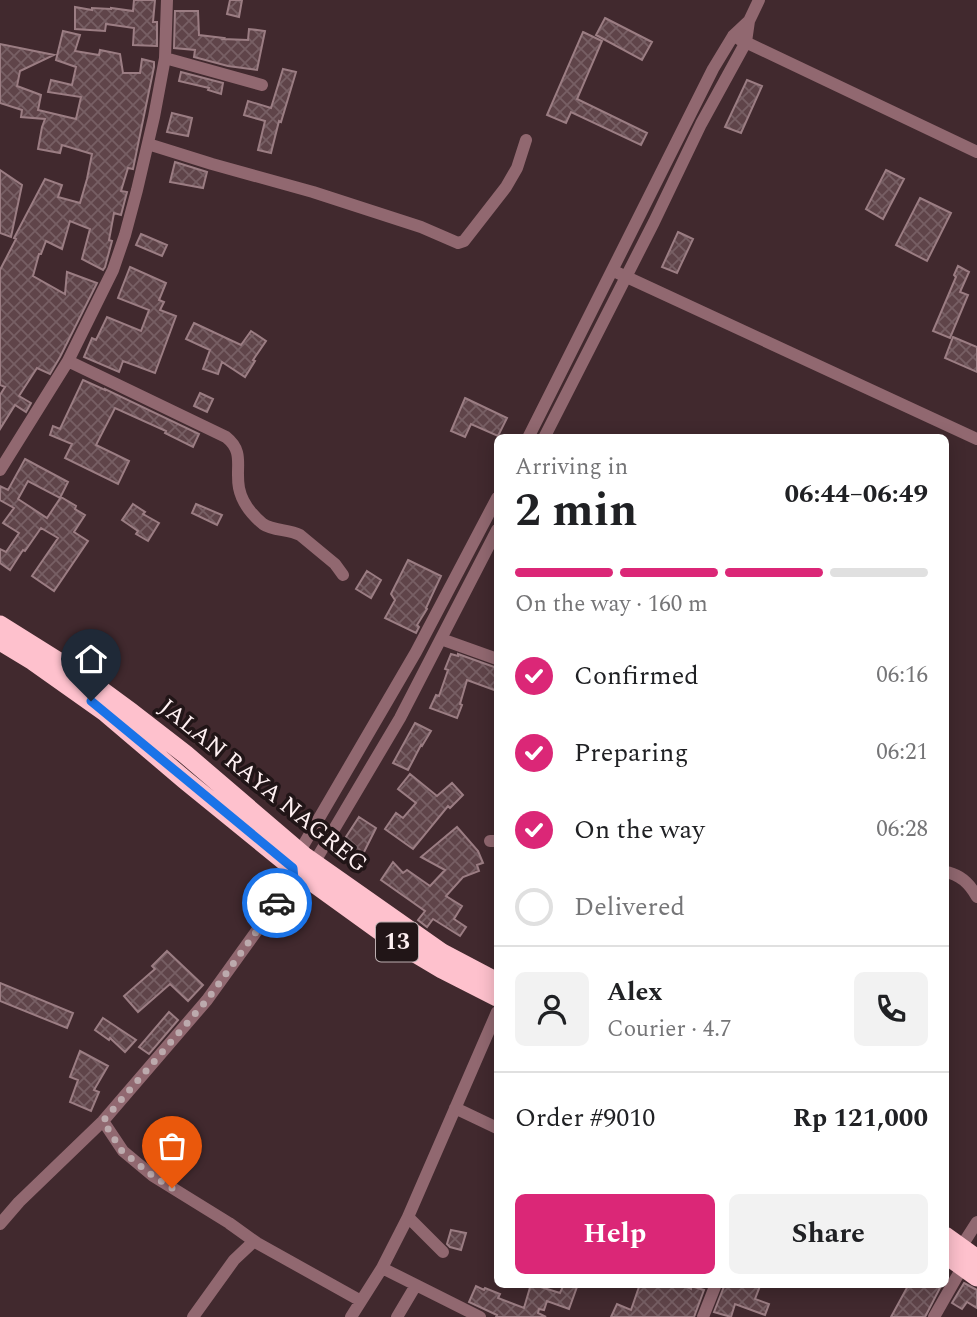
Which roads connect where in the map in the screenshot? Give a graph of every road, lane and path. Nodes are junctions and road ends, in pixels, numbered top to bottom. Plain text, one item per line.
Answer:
1 (167, 0) edge
2 (759, 0) edge
3 (749, 21) junction
4 (733, 36) junction
5 (746, 42) junction
6 (164, 58) junction
7 (262, 85) dead end
8 (526, 139) dead end
9 (148, 144) junction
10 (977, 152) edge
11 (612, 270) junction
12 (625, 276) junction
13 (68, 361) junction
14 (530, 434) edge
15 (546, 434) edge
16 (977, 439) edge
17 (0, 470) edge
18 (494, 504) edge
19 (494, 536) edge
20 (343, 575) dead end
21 (0, 625) edge
22 (441, 639) junction
23 (0, 641) edge
24 (416, 652) junction
25 (494, 658) edge
26 (430, 661) junction
27 (301, 867) junction
28 (949, 872) edge
29 (977, 897) edge
30 (494, 980) edge
31 (494, 996) edge
32 (494, 1019) edge
33 (455, 1108) junction
34 (103, 1121) junction
35 (494, 1127) edge
36 (408, 1217) junction
37 (977, 1222) edge
38 (0, 1224) edge
39 (254, 1241) junction
40 (443, 1252) dead end
41 (961, 1256) edge
42 (382, 1268) junction
43 (949, 1283) edge
44 (416, 1285) junction
45 (714, 1288) edge
46 (947, 1288) edge
47 (361, 1301) junction
48 (193, 1317) edge
49 (351, 1317) edge
50 (397, 1317) edge
51 (480, 1317) edge
52 (703, 1317) edge
53 (934, 1317) edge

1 - 6 street
2 - 3 street
3 - 4 street
3 - 5 street
4 - 5 street
4 - 11 street
5 - 10 street
5 - 12 street
6 - 7 street
6 - 9 street
8 - 9 street
9 - 13 street
11 - 12 street
11 - 14 street
12 - 15 street
12 - 16 street
13 - 17 street
13 - 20 street
18 - 24 street
19 - 22 street
21 - 27 highway, JALAN RAYA NAGREG / 13
22 - 25 street
22 - 26 street
23 - 27 highway, JALAN RAYA NAGREG / 13
24 - 26 street
24 - 27 street
26 - 27 street
27 - 30 highway, JALAN RAYA NAGREG / 13
27 - 31 highway, JALAN RAYA NAGREG / 13
27 - 34 street
28 - 29 street
32 - 33 street
33 - 35 street
33 - 36 street
34 - 38 street
34 - 39 street
36 - 40 street
36 - 42 street
37 - 41 street
39 - 47 street
39 - 48 street
41 - 43 street
42 - 44 street
42 - 47 street
44 - 50 street
44 - 51 street
45 - 52 street
46 - 53 street
47 - 49 street

